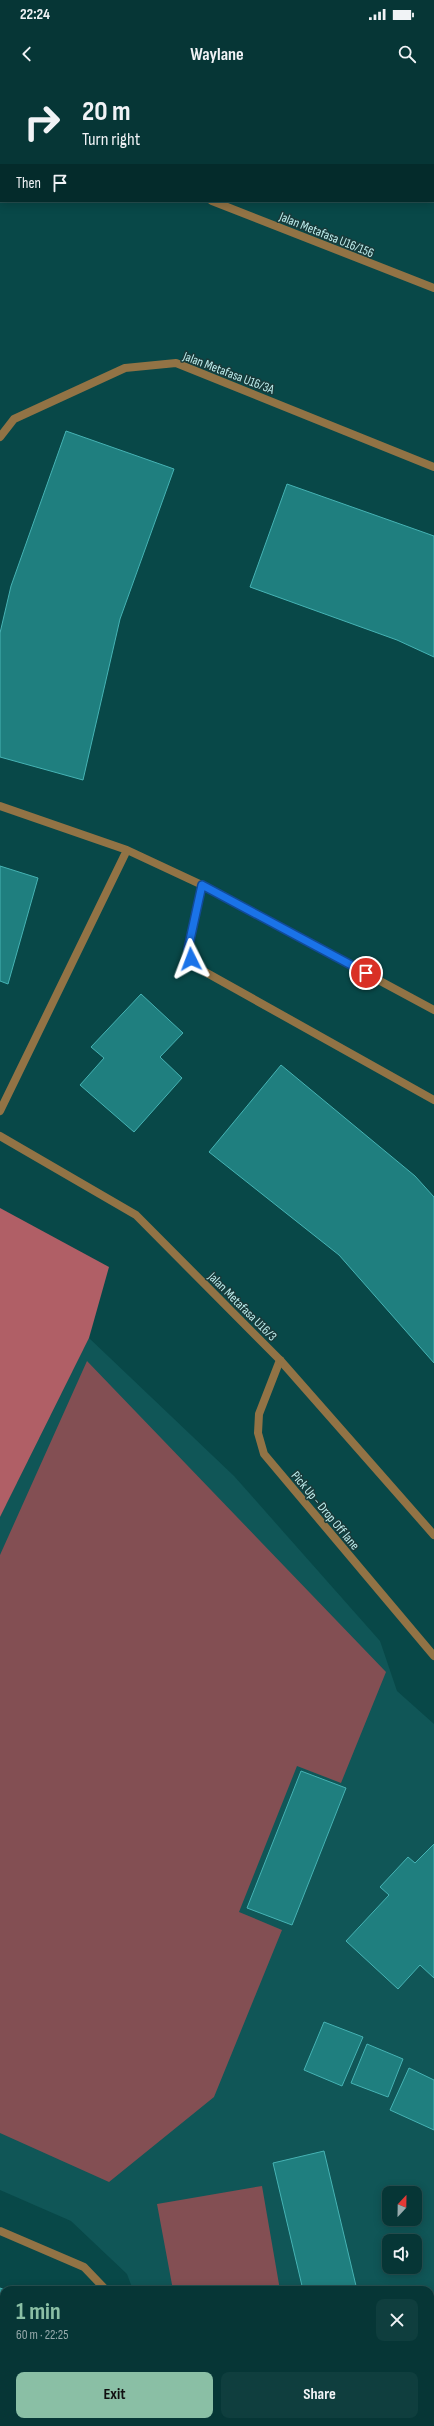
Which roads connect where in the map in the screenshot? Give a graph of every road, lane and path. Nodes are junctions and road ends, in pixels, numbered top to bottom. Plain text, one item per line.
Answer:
1 (215, 202) edge
2 (434, 288) edge
3 (0, 437) edge
4 (434, 466) edge
5 (0, 806) edge
6 (127, 850) junction
7 (202, 885) junction
8 (434, 1010) edge
9 (434, 1100) edge
10 (0, 1111) edge
11 (0, 1136) edge
12 (280, 1360) junction
13 (434, 1535) edge
14 (434, 1656) edge
15 (0, 2231) edge
16 (102, 2286) edge

1 - 2 street, Jalan Metafasa U16/156
3 - 4 street, Jalan Metafasa U16/3A
5 - 6 street
6 - 7 street
6 - 10 street
7 - 8 street
7 - 9 street
11 - 12 street, Jalan Metafasa U16/3
12 - 13 street, Jalan Metafasa U16/3
12 - 14 street, Pick Up - Drop Off lane
15 - 16 street

